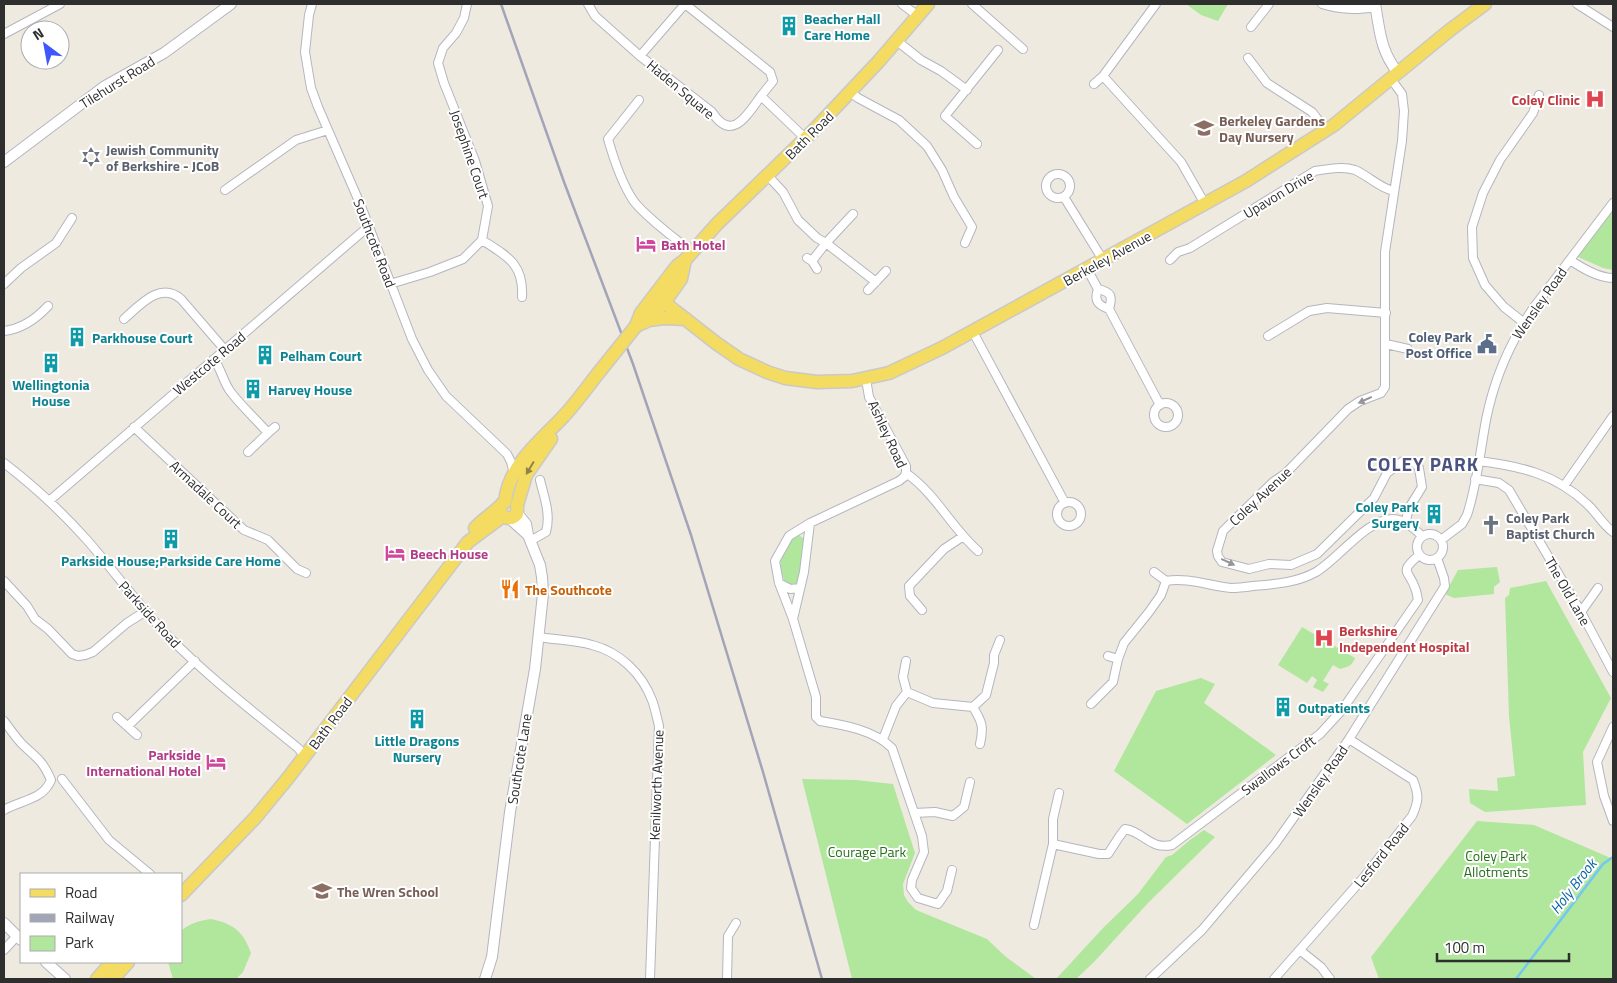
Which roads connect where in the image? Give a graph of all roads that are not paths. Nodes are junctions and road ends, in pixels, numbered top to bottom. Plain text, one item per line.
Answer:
1 (60, 4) edge
2 (231, 4) edge
3 (312, 4) edge
4 (467, 4) edge
5 (588, 4) edge
6 (685, 4) edge
7 (902, 4) edge
8 (928, 4) edge
9 (972, 4) edge
10 (1269, 4) edge
11 (1322, 4) edge
12 (1485, 4) edge
13 (1577, 4) edge
14 (1150, 6) edge
15 (1375, 6) edge
16 (918, 16) junction
17 (1251, 27) dead end
18 (1613, 27) edge
19 (4, 32) edge
20 (897, 41) junction
21 (1024, 49) dead end
22 (998, 50) dead end
23 (640, 56) junction
24 (1248, 58) dead end
25 (1102, 76) junction
26 (1394, 76) junction
27 (1094, 84) dead end
28 (967, 90) junction
29 (850, 92) junction
30 (1539, 95) dead end
31 (761, 96) junction
32 (639, 100) dead end
33 (328, 130) junction
34 (1326, 130) junction
35 (806, 139) junction
36 (977, 144) dead end
37 (4, 162) edge
38 (768, 176) junction
39 (225, 190) dead end
40 (1394, 191) junction
41 (1064, 197) dead end
42 (1613, 203) edge
43 (1205, 204) junction
44 (853, 214) dead end
45 (72, 218) dead end
46 (369, 226) junction
47 (482, 240) junction
48 (826, 243) junction
49 (965, 243) dead end
50 (688, 256) junction
51 (1103, 260) junction
52 (1170, 260) dead end
53 (1570, 260) junction
54 (817, 268) dead end
55 (1087, 269) junction
56 (886, 271) dead end
57 (1613, 278) edge
58 (876, 282) junction
59 (4, 284) edge
60 (390, 284) junction
61 (1098, 289) junction
62 (868, 290) dead end
63 (664, 296) junction
64 (522, 297) dead end
65 (48, 306) dead end
66 (125, 307) dead end
67 (1109, 309) junction
68 (131, 313) junction
69 (1386, 313) junction
70 (645, 317) junction
71 (124, 319) dead end
72 (691, 322) junction
73 (1523, 322) junction
74 (4, 331) edge
75 (973, 332) junction
76 (1268, 336) dead end
77 (1386, 344) junction
78 (225, 350) junction
79 (1408, 350) dead end
80 (214, 359) junction
81 (866, 378) junction
82 (1160, 405) dead end
83 (564, 416) junction
84 (1613, 416) edge
85 (134, 427) junction
86 (248, 452) dead end
87 (507, 454) junction
88 (527, 454) junction
89 (4, 462) edge
90 (1478, 462) junction
91 (906, 473) junction
92 (514, 475) junction
93 (1475, 479) junction
94 (540, 480) dead end
95 (1564, 486) junction
96 (49, 501) junction
97 (1065, 503) dead end
98 (509, 510) junction
99 (810, 523) junction
100 (1405, 524) junction
101 (1613, 532) edge
102 (962, 536) junction
103 (1422, 536) junction
104 (529, 538) junction
105 (1441, 540) junction
106 (978, 551) dead end
107 (1419, 555) junction
108 (1437, 558) junction
109 (1154, 572) dead end
110 (306, 573) dead end
111 (4, 581) edge
112 (1166, 581) junction
113 (779, 583) junction
114 (800, 588) junction
115 (1598, 588) dead end
116 (922, 610) dead end
117 (146, 611) junction
118 (1581, 612) junction
119 (792, 619) junction
120 (539, 637) junction
121 (1000, 640) dead end
122 (1108, 656) dead end
123 (1118, 659) junction
124 (194, 661) junction
125 (906, 661) dead end
126 (1613, 672) edge
127 (907, 692) junction
128 (1091, 704) dead end
129 (973, 707) junction
130 (117, 717) dead end
131 (4, 721) edge
132 (128, 726) junction
133 (1613, 727) edge
134 (137, 735) dead end
135 (883, 739) junction
136 (1349, 739) junction
137 (980, 744) dead end
138 (305, 756) junction
139 (62, 779) dead end
140 (970, 782) dead end
141 (1059, 793) dead end
142 (4, 810) edge
143 (914, 813) junction
144 (1613, 821) edge
145 (1053, 844) junction
146 (952, 870) dead end
147 (149, 873) edge
148 (182, 894) edge
149 (4, 923) edge
150 (736, 924) dead end
151 (1034, 925) dead end
152 (19, 938) edge
153 (4, 950) edge
154 (1301, 950) junction
155 (47, 963) edge
156 (111, 963) edge
157 (127, 963) edge
158 (65, 979) edge
159 (97, 979) edge
160 (113, 979) edge
161 (485, 979) edge
162 (650, 979) edge
163 (727, 979) edge
164 (1150, 979) edge
165 (1274, 979) edge
166 (1330, 979) edge

1 - 19 street
2 - 37 street, Tilehurst Road
3 - 33 street, Southcote Road
4 - 47 street, Josephine Court
5 - 23 street
6 - 23 street, Haden Square
6 - 31 street, Haden Square
7 - 16 street
8 - 16 main road, Bath Road
9 - 21 street
10 - 17 street
11 - 15 street
12 - 26 main road, Berkeley Avenue
13 - 18 street
14 - 25 street
15 - 26 street, Coley Avenue
16 - 20 main road, Bath Road
20 - 28 street
20 - 29 main road, Bath Road
22 - 28 street
23 - 31 street, Haden Square
24 - 34 street
25 - 27 street
25 - 43 street
26 - 34 main road, Berkeley Avenue
26 - 40 street, Coley Avenue
28 - 36 street
29 - 35 main road, Bath Road
29 - 49 street
30 - 73 street
31 - 35 street
32 - 50 street
33 - 39 street
33 - 46 street, Southcote Road
34 - 43 main road, Berkeley Avenue
35 - 38 main road, Bath Road
38 - 48 street
38 - 50 main road, Bath Road
40 - 52 street, Upavon Drive
40 - 69 street, Coley Avenue
41 - 51 street
42 - 53 street, Wensley Road
43 - 51 main road, Berkeley Avenue
44 - 48 street
45 - 59 street
46 - 60 street, Southcote Road
46 - 78 street, Westcote Road
47 - 60 street
47 - 64 street
48 - 54 street
48 - 58 street
50 - 63 main road, Bath Road
51 - 55 main road, Berkeley Avenue
53 - 57 street, Wensley Road
53 - 73 street, Wensley Road
55 - 61 street
55 - 75 main road, Berkeley Avenue
56 - 58 street
58 - 62 street
60 - 87 street, Southcote Road
61 - 67 street
61 - 67 street
63 - 70 main road, Bath Road
63 - 72 main road, Berkeley Avenue
65 - 74 street
66 - 68 street
67 - 82 street
68 - 71 street
68 - 78 street
69 - 76 street
69 - 77 street, Coley Avenue
70 - 72 main road
70 - 83 main road, Bath Road, bridge
72 - 81 main road, Berkeley Avenue
73 - 90 street, Wensley Road
75 - 81 main road, Berkeley Avenue
75 - 97 street
77 - 79 street
77 -> 100 street, Coley Avenue
78 - 80 street, Westcote Road
80 - 85 street, Westcote Road
80 - 86 street
81 - 91 street, Ashley Road
83 - 88 main road, Bath Road
83 -> 98 main road, Bath Road
84 - 95 street
85 - 96 street, Westcote Road
85 - 110 street, Armadale Court
87 - 88 street
87 - 92 street, Southcote Road
88 - 92 main road, Bath Road
89 - 96 street, Parkside Road
90 - 93 street, Wensley Road
90 - 95 street
91 - 99 street
91 - 102 street, Ashley Road
92 - 98 main road, Bath Road
93 - 105 street, Wensley Road
93 - 118 street, The Old Lane
94 - 104 street
95 - 101 street
96 - 117 street, Parkside Road
98 - 104 street, Southcote Lane
98 - 138 main road, Bath Road
99 - 113 street
99 - 114 street
100 - 103 street
100 - 112 street
102 - 106 street, Ashley Road
102 - 116 street
103 - 105 street
103 - 107 street
104 - 120 street, Southcote Lane
105 - 108 street
107 - 108 street
107 - 145 street, Swallows Croft
108 - 136 street, Wensley Road
109 - 112 street
111 - 117 street
112 - 123 street
113 - 114 street
113 - 119 street
114 - 119 street
115 - 118 street
117 - 124 street, Parkside Road
118 - 126 street, The Old Lane
119 - 135 street
120 - 161 street, Southcote Lane
120 - 162 street, Kenilworth Avenue
121 - 129 street
122 - 123 street
123 - 128 street
124 - 132 street
124 - 138 street, Parkside Road
125 - 127 street
127 - 129 street
127 - 135 street
129 - 137 street
130 - 132 street
131 - 142 street
132 - 134 street
133 - 144 street
135 - 143 street
136 - 154 street, Lesford Road
136 - 164 street, Wensley Road
138 - 148 main road, Bath Road
139 - 147 street
140 - 143 street
141 - 145 street
143 - 146 street
145 - 151 street
149 - 152 street
150 - 163 street
152 - 153 street
154 - 165 street, Lesford Road
154 - 166 street
155 - 158 street
156 - 159 main road
157 - 160 main road

